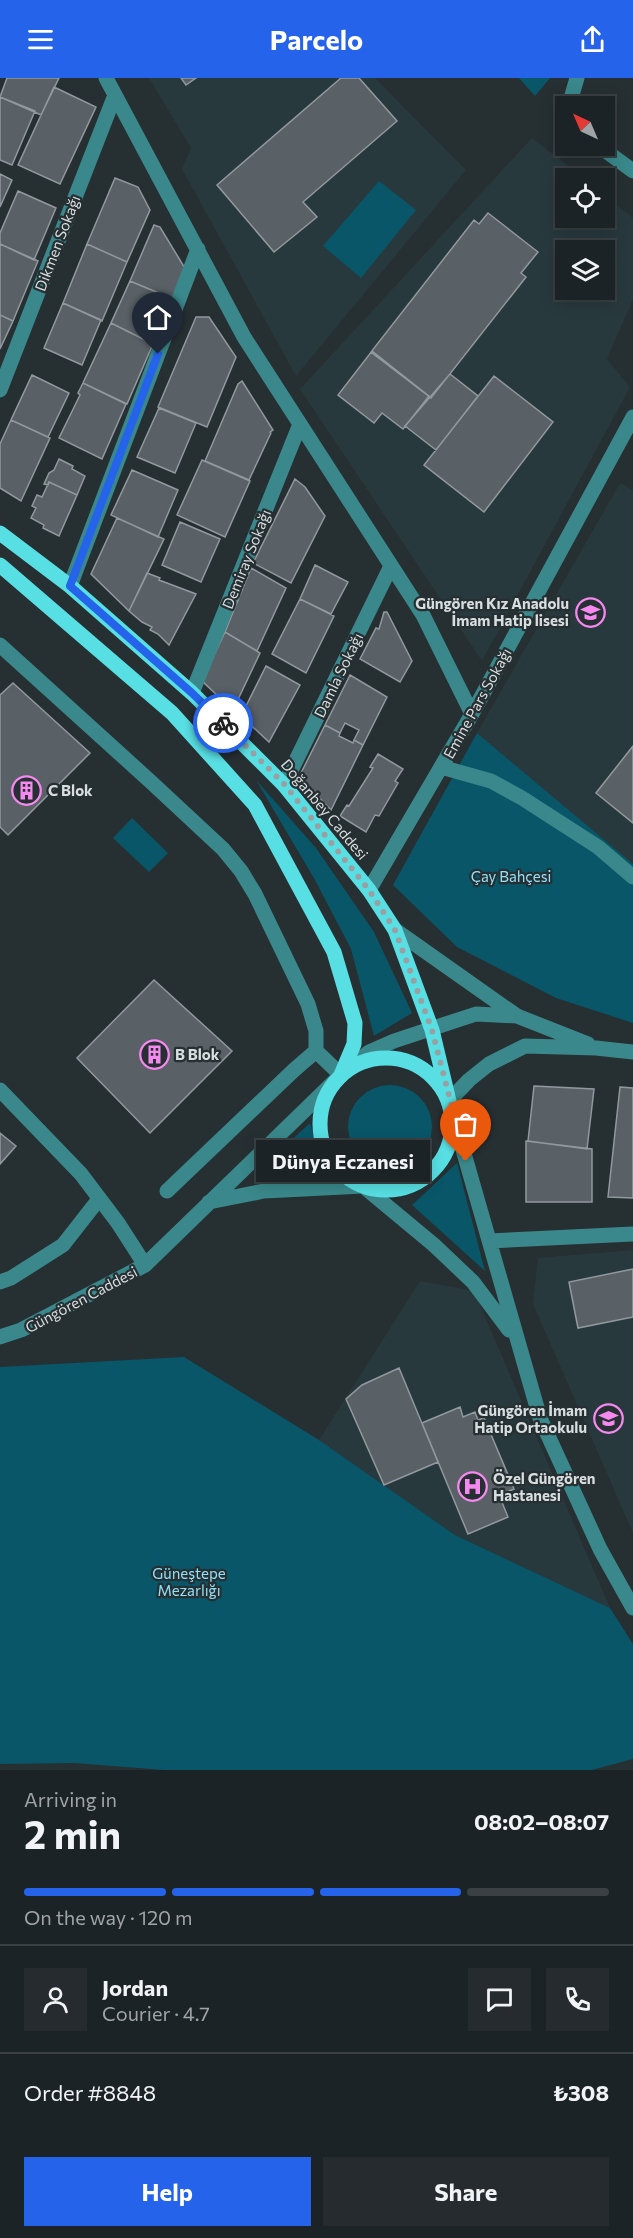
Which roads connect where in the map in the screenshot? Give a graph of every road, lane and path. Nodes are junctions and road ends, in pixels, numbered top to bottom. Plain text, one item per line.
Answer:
1 (106, 78) edge
2 (577, 78) edge
3 (115, 95) junction
4 (572, 96) edge
5 (612, 156) edge
6 (633, 171) edge
7 (198, 249) junction
8 (0, 390) edge
9 (633, 417) edge
10 (300, 424) junction
11 (628, 440) edge
12 (0, 533) edge
13 (0, 565) edge
14 (391, 566) junction
15 (70, 586) junction
16 (0, 645) edge
17 (192, 693) junction
18 (472, 714) junction
19 (441, 767) junction
20 (284, 784) junction
21 (633, 877) edge
22 (369, 890) junction
23 (395, 930) junction
24 (518, 1016) junction
25 (432, 1030) junction
26 (596, 1048) junction
27 (316, 1051) junction
28 (633, 1052) edge
29 (342, 1075) junction
30 (0, 1090) edge
31 (449, 1101) junction
32 (363, 1186) junction
33 (167, 1191) dead end
34 (99, 1199) junction
35 (209, 1202) junction
36 (633, 1234) edge
37 (489, 1241) junction
38 (146, 1265) junction
39 (0, 1282) edge
40 (0, 1337) edge
41 (521, 1355) junction
42 (629, 1598) edge
43 (633, 1608) edge

1 - 3 street
2 - 4 street
3 - 7 street
3 - 8 street, Dikmen Sokağı
5 - 6 street
7 - 10 street
7 - 15 street
9 - 11 street, Emine Pars Sokağı
10 - 14 street
10 - 17 street, Demiray Sokağı
11 - 18 street, Emine Pars Sokağı
12 - 15 main road, Doğanbey Caddesi
13 - 29 main road
14 - 18 street
14 - 20 street, Damla Sokağı
15 - 17 main road, Doğanbey Caddesi
16 - 27 street
17 - 20 main road, Doğanbey Caddesi
18 - 19 street, Emine Pars Sokağı
19 - 21 street
19 - 22 street, Emine Pars Sokağı
20 - 22 main road, Doğanbey Caddesi
22 - 23 main road, Doğanbey Caddesi
23 - 24 street
23 - 25 main road, Doğanbey Caddesi
24 - 25 street, Güngören Caddesi
24 - 26 street
25 - 29 street, Güngören Caddesi
25 - 31 main road, Doğanbey Caddesi
26 - 28 street
26 - 31 street
27 - 29 street
27 - 33 street
29 - 31 main road
29 - 32 main road
29 - 35 street, Güngören Caddesi
30 - 34 street
31 - 32 main road
31 - 37 street
32 - 35 street
32 - 41 street
34 - 38 street
34 - 39 street
35 - 38 street, Güngören Caddesi
36 - 37 street
37 - 41 street
38 - 40 street, Güngören Caddesi
41 - 42 street
42 - 43 street

